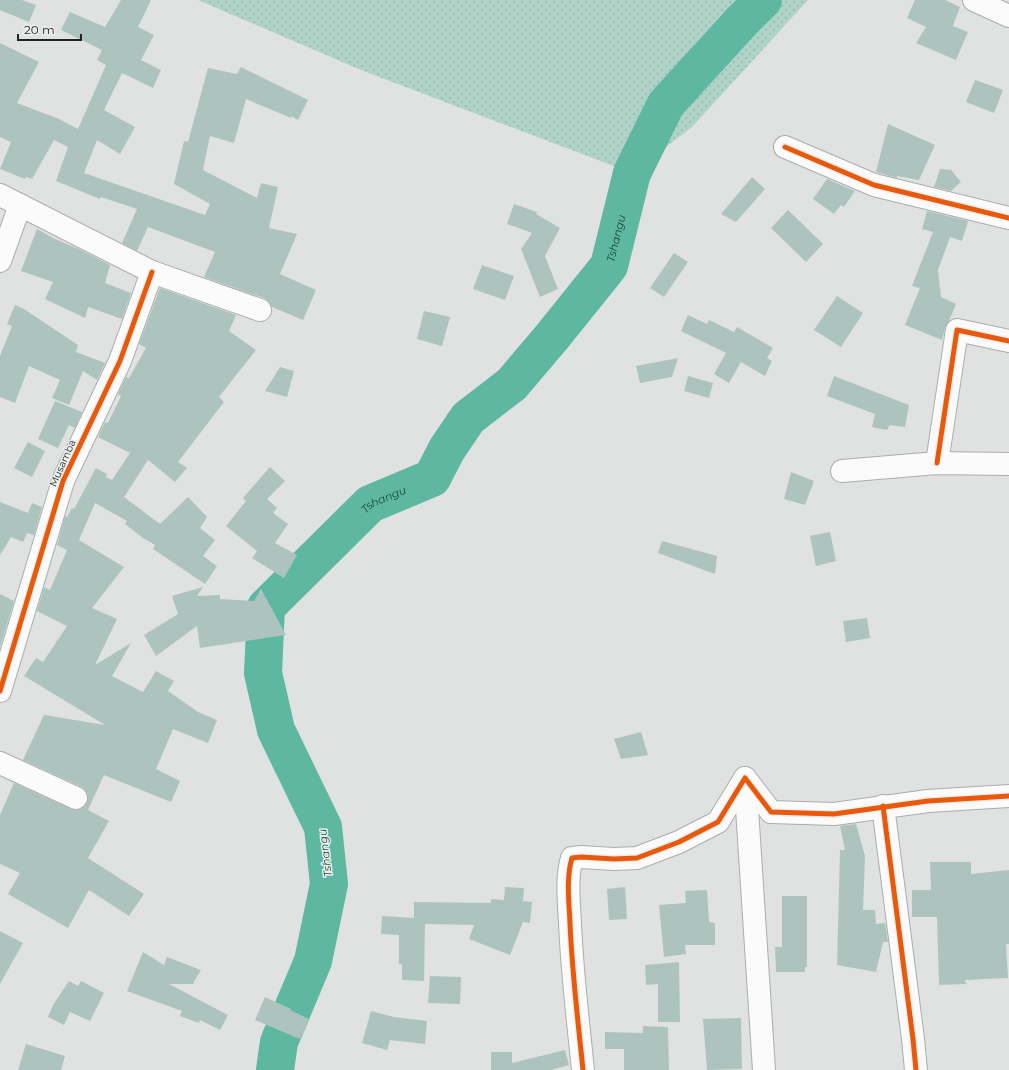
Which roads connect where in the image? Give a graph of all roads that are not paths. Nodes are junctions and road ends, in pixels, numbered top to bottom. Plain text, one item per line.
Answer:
1 (974, 0) edge
2 (1009, 16) edge
3 (785, 147) dead end
4 (0, 195) edge
5 (20, 204) junction
6 (1009, 218) edge
7 (0, 261) edge
8 (152, 272) junction
9 (260, 310) dead end
10 (1009, 342) edge
11 (937, 463) junction
12 (1009, 464) edge
13 (842, 471) dead end
14 (0, 691) edge
15 (0, 763) edge
16 (745, 778) junction
17 (1009, 796) edge
18 (76, 798) dead end
19 (883, 806) junction
20 (583, 1070) edge
21 (764, 1070) edge
22 (916, 1070) edge

1 - 2 street
3 - 6 street
4 - 5 street
5 - 7 street
5 - 8 street
8 - 9 street
8 - 14 street, Musamba
10 - 11 street
11 - 12 street
11 - 13 street
15 - 18 street
16 - 19 street
16 - 20 street
16 - 21 street
17 - 19 street
19 - 22 street

